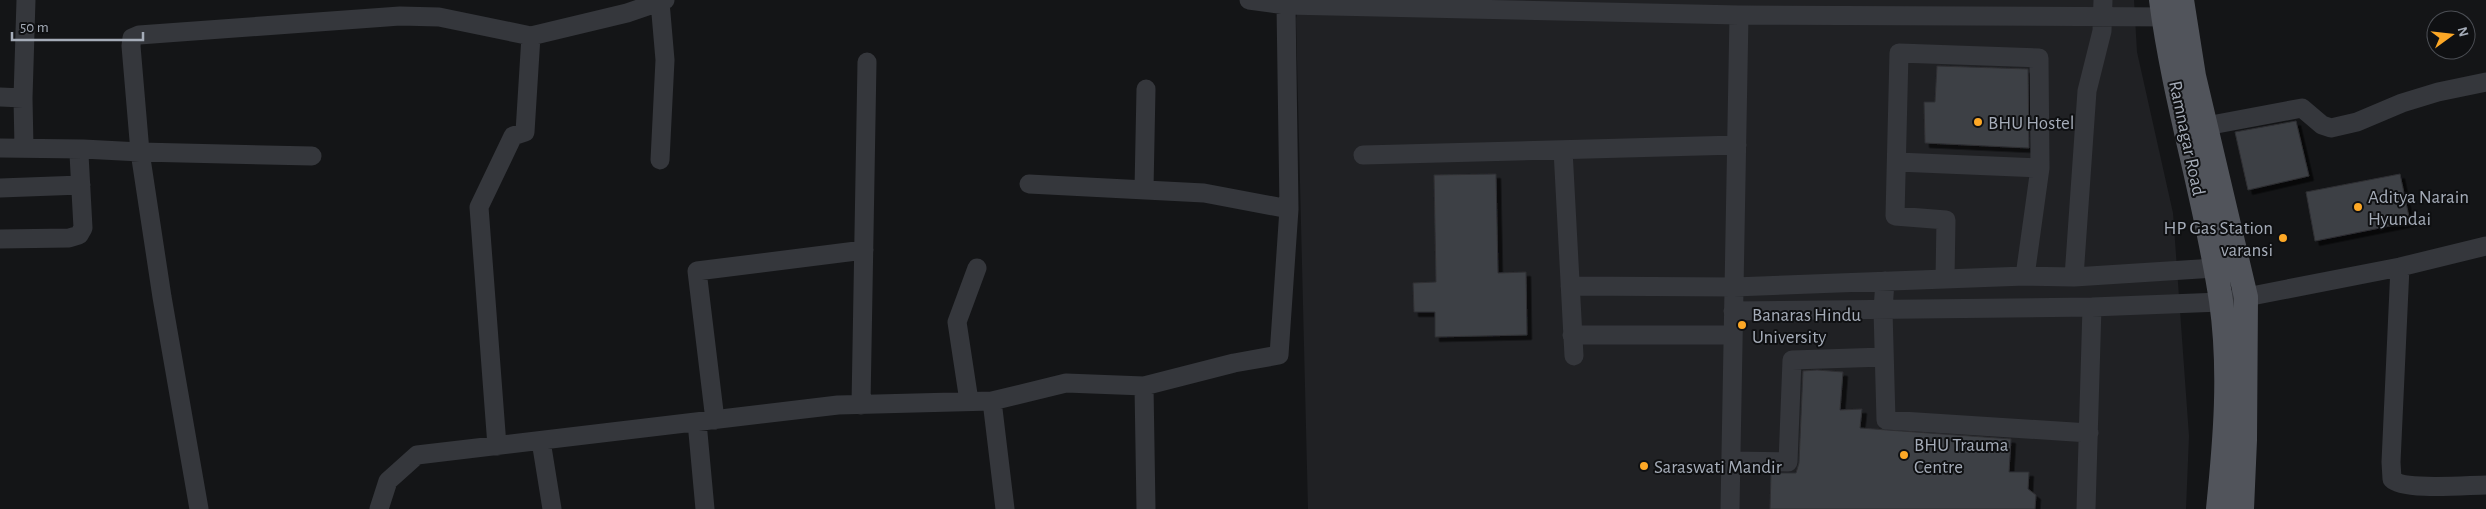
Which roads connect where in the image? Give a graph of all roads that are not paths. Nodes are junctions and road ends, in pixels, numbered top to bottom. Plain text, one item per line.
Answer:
1 (26, 0) edge
2 (1249, 0) edge
3 (662, 1) edge
4 (1295, 3) edge
5 (2103, 8) edge
6 (2173, 8) edge
7 (1739, 15) junction
8 (530, 36) junction
9 (868, 62) dead end
10 (2486, 82) edge
11 (1146, 89) dead end
12 (0, 96) edge
13 (23, 98) junction
14 (2206, 126) junction
15 (1737, 145) junction
16 (0, 148) edge
17 (24, 148) junction
18 (83, 149) junction
19 (1563, 150) junction
20 (140, 152) junction
21 (1363, 155) dead end
22 (312, 156) dead end
23 (660, 160) dead end
24 (1896, 162) junction
25 (2040, 168) junction
26 (1028, 184) dead end
27 (81, 185) junction
28 (0, 188) edge
29 (1144, 189) junction
30 (1289, 209) junction
31 (0, 239) edge
32 (2486, 246) edge
33 (864, 250) junction
34 (2400, 267) junction
35 (977, 268) dead end
36 (2215, 268) junction
37 (2025, 276) junction
38 (2074, 277) junction
39 (1945, 279) junction
40 (1885, 281) junction
41 (1570, 286) junction
42 (1734, 287) junction
43 (2246, 297) junction
44 (2221, 302) junction
45 (2092, 307) junction
46 (1883, 310) junction
47 (1734, 311) junction
48 (1572, 335) junction
49 (1733, 335) junction
50 (1574, 356) dead end
51 (1884, 357) junction
52 (2236, 364) junction
53 (1144, 386) junction
54 (968, 401) junction
55 (992, 401) junction
56 (861, 405) junction
57 (715, 420) junction
58 (696, 422) junction
59 (2088, 433) junction
60 (541, 441) junction
61 (497, 446) junction
62 (1731, 461) junction
63 (2486, 485) edge
64 (199, 509) edge
65 (379, 509) edge
66 (552, 509) edge
67 (705, 509) edge
68 (1005, 509) edge
69 (1146, 509) edge
70 (1730, 509) edge
71 (2086, 509) edge
72 (2218, 509) edge
73 (2242, 509) edge

1 - 13 street
2 - 4 street
3 - 8 street
3 - 23 street
4 - 7 street
4 - 30 street
5 - 6 street
5 - 7 street
5 - 38 street
6 - 14 main road
6 - 36 main road, Ramnagar Road
7 - 15 street
8 - 20 street
8 - 61 street
9 - 33 street
10 - 14 street
11 - 29 street
12 - 13 street
13 - 17 street
14 - 43 main road
15 - 19 street
15 - 42 street
16 - 17 street
17 - 18 street
18 - 20 street
18 - 27 street
19 - 21 street
19 - 41 street
20 - 22 street
20 - 64 street
24 - 25 street
24 - 25 street
24 - 39 street
25 - 37 street
26 - 29 street
27 - 28 street
27 - 31 street
29 - 30 street
30 - 53 street
32 - 34 street
33 - 56 street
33 - 57 street
34 - 43 street
34 - 63 street
35 - 54 street
36 - 38 street
36 - 44 main road, Ramnagar Road
37 - 38 street
37 - 39 street
39 - 40 street
40 - 42 street
40 - 46 street
41 - 42 street
41 - 48 street
42 - 47 street
43 - 44 street
43 - 52 main road
44 - 45 street
44 - 52 main road, Ramnagar Road
45 - 46 street
45 - 59 street
46 - 47 street
46 - 51 street
47 - 49 street
48 - 49 street
48 - 50 street
49 - 62 street
51 - 59 street
51 - 62 street
52 - 72 main road
52 - 73 main road, Ramnagar Road
53 - 55 street
53 - 69 street
54 - 55 street
54 - 56 street
55 - 68 street
56 - 57 street
57 - 58 street
58 - 60 street
58 - 67 street
59 - 71 street
60 - 61 street
60 - 66 street
61 - 65 street
62 - 70 street

